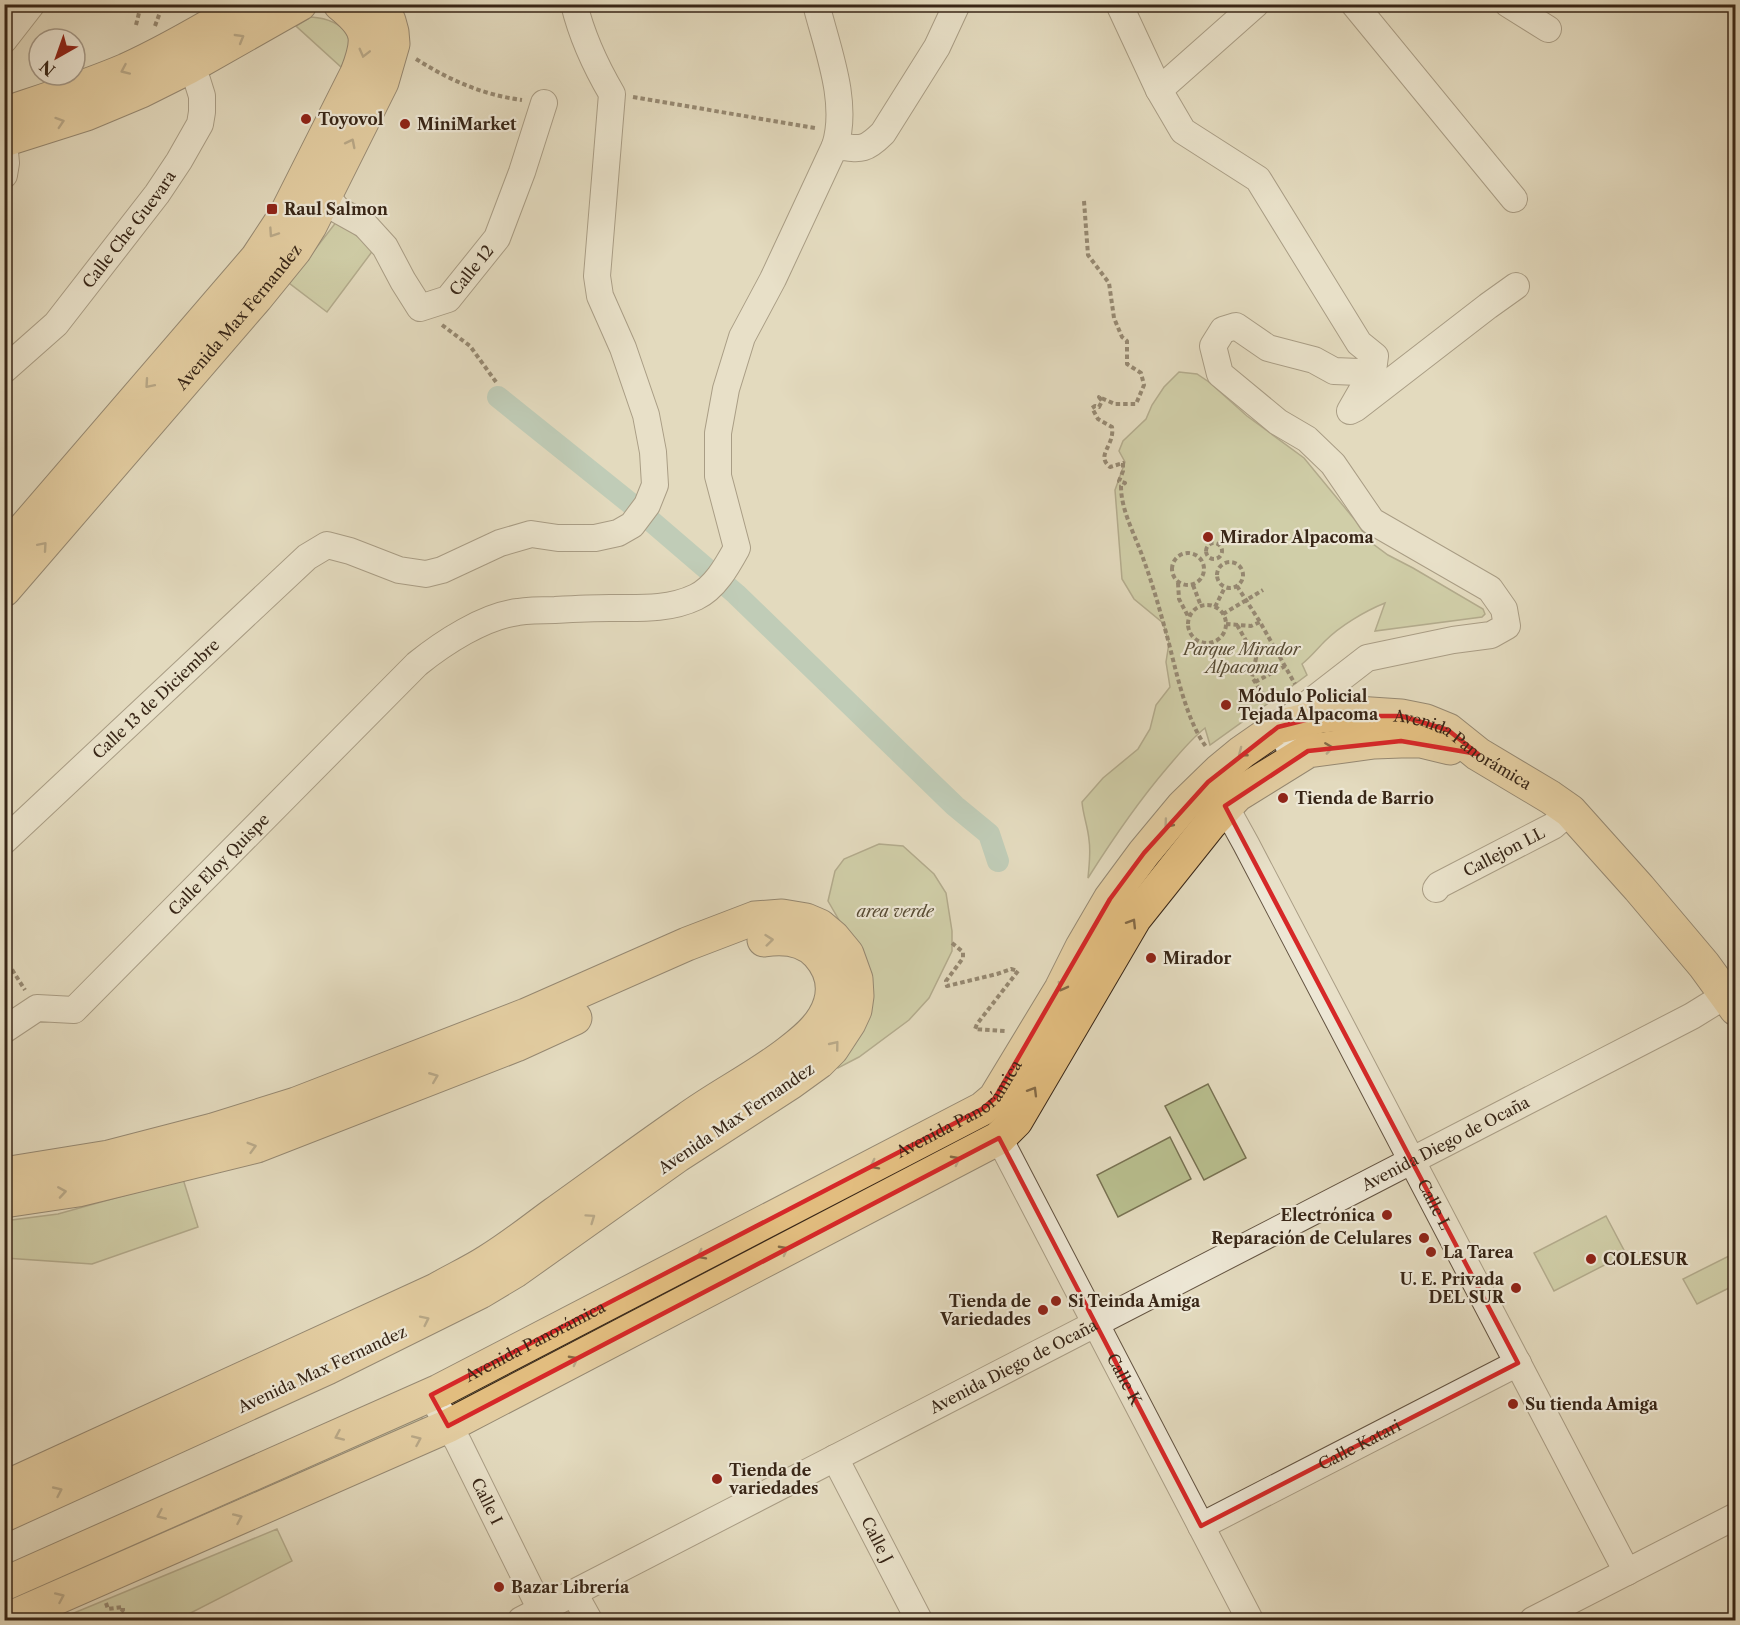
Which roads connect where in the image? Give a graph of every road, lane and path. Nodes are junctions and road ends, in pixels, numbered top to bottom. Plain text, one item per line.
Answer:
1 (32, 4) edge
2 (146, 4) edge
3 (247, 4) edge
4 (300, 4) edge
5 (340, 4) edge
6 (378, 4) edge
7 (574, 4) edge
8 (816, 4) edge
9 (957, 4) edge
10 (1119, 4) edge
11 (1256, 4) edge
12 (1354, 4) edge
13 (1508, 4) edge
14 (136, 25) dead end
15 (1548, 29) dead end
16 (4, 40) edge
17 (393, 44) junction
18 (184, 56) junction
19 (1159, 90) junction
20 (612, 94) junction
21 (544, 103) joint
22 (4, 114) edge
23 (837, 139) junction
24 (4, 140) edge
25 (4, 175) edge
26 (314, 189) junction
27 (1514, 199) dead end
28 (1084, 201) dead end
29 (1516, 286) dead end
30 (420, 308) junction
31 (4, 370) edge
32 (1373, 370) junction
33 (496, 382) dead end
34 (4, 552) edge
35 (1208, 556) junction
36 (1218, 557) junction
37 (1202, 560) junction
38 (1223, 565) junction
39 (1178, 582) junction
40 (1193, 585) junction
41 (1237, 586) junction
42 (1225, 587) junction
43 (4, 590) edge
44 (1263, 590) dead end
45 (1246, 600) junction
46 (1201, 606) junction
47 (1215, 607) junction
48 (1223, 614) junction
49 (1189, 619) junction
50 (1260, 622) junction
51 (1226, 624) junction
52 (1237, 625) junction
53 (1285, 666) junction
54 (1255, 682) junction
55 (1295, 684) dead end
56 (1273, 715) junction
57 (1478, 754) junction
58 (1296, 759) junction
59 (1215, 780) junction
60 (1570, 811) junction
61 (4, 841) edge
62 (1436, 890) dead end
63 (952, 943) dead end
64 (4, 957) edge
65 (1731, 1002) edge
66 (37, 1008) junction
67 (4, 1030) edge
68 (1007, 1031) dead end
69 (982, 1109) junction
70 (999, 1138) junction
71 (217, 1142) junction
72 (1412, 1160) junction
73 (4, 1174) edge
74 (4, 1201) edge
75 (474, 1282) junction
76 (1095, 1323) junction
77 (1518, 1364) junction
78 (431, 1395) junction
79 (448, 1426) junction
80 (835, 1458) junction
81 (4, 1488) edge
82 (4, 1515) edge
83 (1736, 1516) edge
84 (1201, 1526) junction
85 (1627, 1572) junction
86 (4, 1584) edge
87 (574, 1593) junction
88 (113, 1608) dead end
89 (531, 1615) edge
90 (6, 1620) edge
91 (114, 1620) edge
92 (589, 1620) edge
93 (919, 1620) edge
94 (1250, 1620) edge
95 (1533, 1620) edge

1 - 16 street
2 - 14 path
3 - 18 main road
18 -> 4 main road
5 -> 26 main road, Avenida Max Fernandez
6 - 17 main road
7 - 20 street
8 - 23 street
9 - 23 street
10 - 19 street
11 - 19 street
12 - 27 street
13 - 15 street
17 - 21 path
26 -> 17 main road, Avenida Max Fernandez
18 -> 22 main road
24 -> 18 main road
18 - 31 street, Calle Che Guevara
19 - 32 street
20 - 23 path
20 - 61 street, Calle 13 de Diciembre
21 - 30 street, Calle 12
23 - 66 street, Calle Eloy Quispe
24 - 25 street
26 - 30 street
26 -> 34 main road, Avenida Max Fernandez
43 -> 26 main road, Avenida Max Fernandez
28 - 59 path
29 - 32 street
30 - 33 path
32 - 56 street
35 - 36 path
35 - 36 path
35 - 37 path
36 - 38 path
37 - 39 path
37 - 40 path
38 - 41 path
38 - 42 path
39 - 40 path
39 - 49 path
40 - 46 path
41 - 42 path
41 - 45 path
42 - 47 path
44 - 45 path
45 - 48 path
45 - 50 path
46 - 47 path
46 - 49 path
47 - 48 path
48 - 51 path
49 - 51 path
50 - 52 path
50 - 53 path
51 - 52 path
52 - 54 path
53 - 54 path
53 - 55 path
54 - 56 path
56 - 57 main road, Avenida Panorámica
56 - 58 street
56 -> 59 main road, Avenida Panorámica
58 -> 57 main road
57 - 60 main road, Avenida Panorámica
58 - 59 main road
59 -> 69 main road, Avenida Panorámica
70 -> 59 main road, Avenida Panorámica
59 - 72 street, Calle L
60 - 62 street, Callejon LL
60 - 65 main road, Avenida Panorámica
63 - 68 path
64 - 66 path
65 - 72 street, Avenida Diego de Ocaña
66 - 67 street
69 - 70 main road
69 -> 78 main road, Avenida Panorámica
70 - 76 street, Calle K
79 -> 70 main road, Avenida Panorámica
71 - 73 main road, Avenida Max Fernandez
74 -> 71 main road, Avenida Max Fernandez
71 - 75 main road, Avenida Max Fernandez
72 - 76 street, Avenida Diego de Ocaña
72 - 77 street, Calle L
75 - 81 main road, Avenida Max Fernandez
82 -> 75 main road, Avenida Max Fernandez
76 - 80 street, Avenida Diego de Ocaña
76 - 84 street, Calle K
77 - 84 street, Calle Katari
77 - 85 street, Calle L
78 - 79 street, Calle I
78 -> 86 main road, Avenida Panorámica
79 - 89 street, Calle I
90 -> 79 main road, Avenida Panorámica
80 - 87 street, Avenida Diego de Ocaña
80 - 93 street, Calle J
83 - 85 street
84 - 94 street, Calle K
85 - 95 street
87 - 89 street, Avenida Diego de Ocaña
87 - 92 street
88 - 91 path

